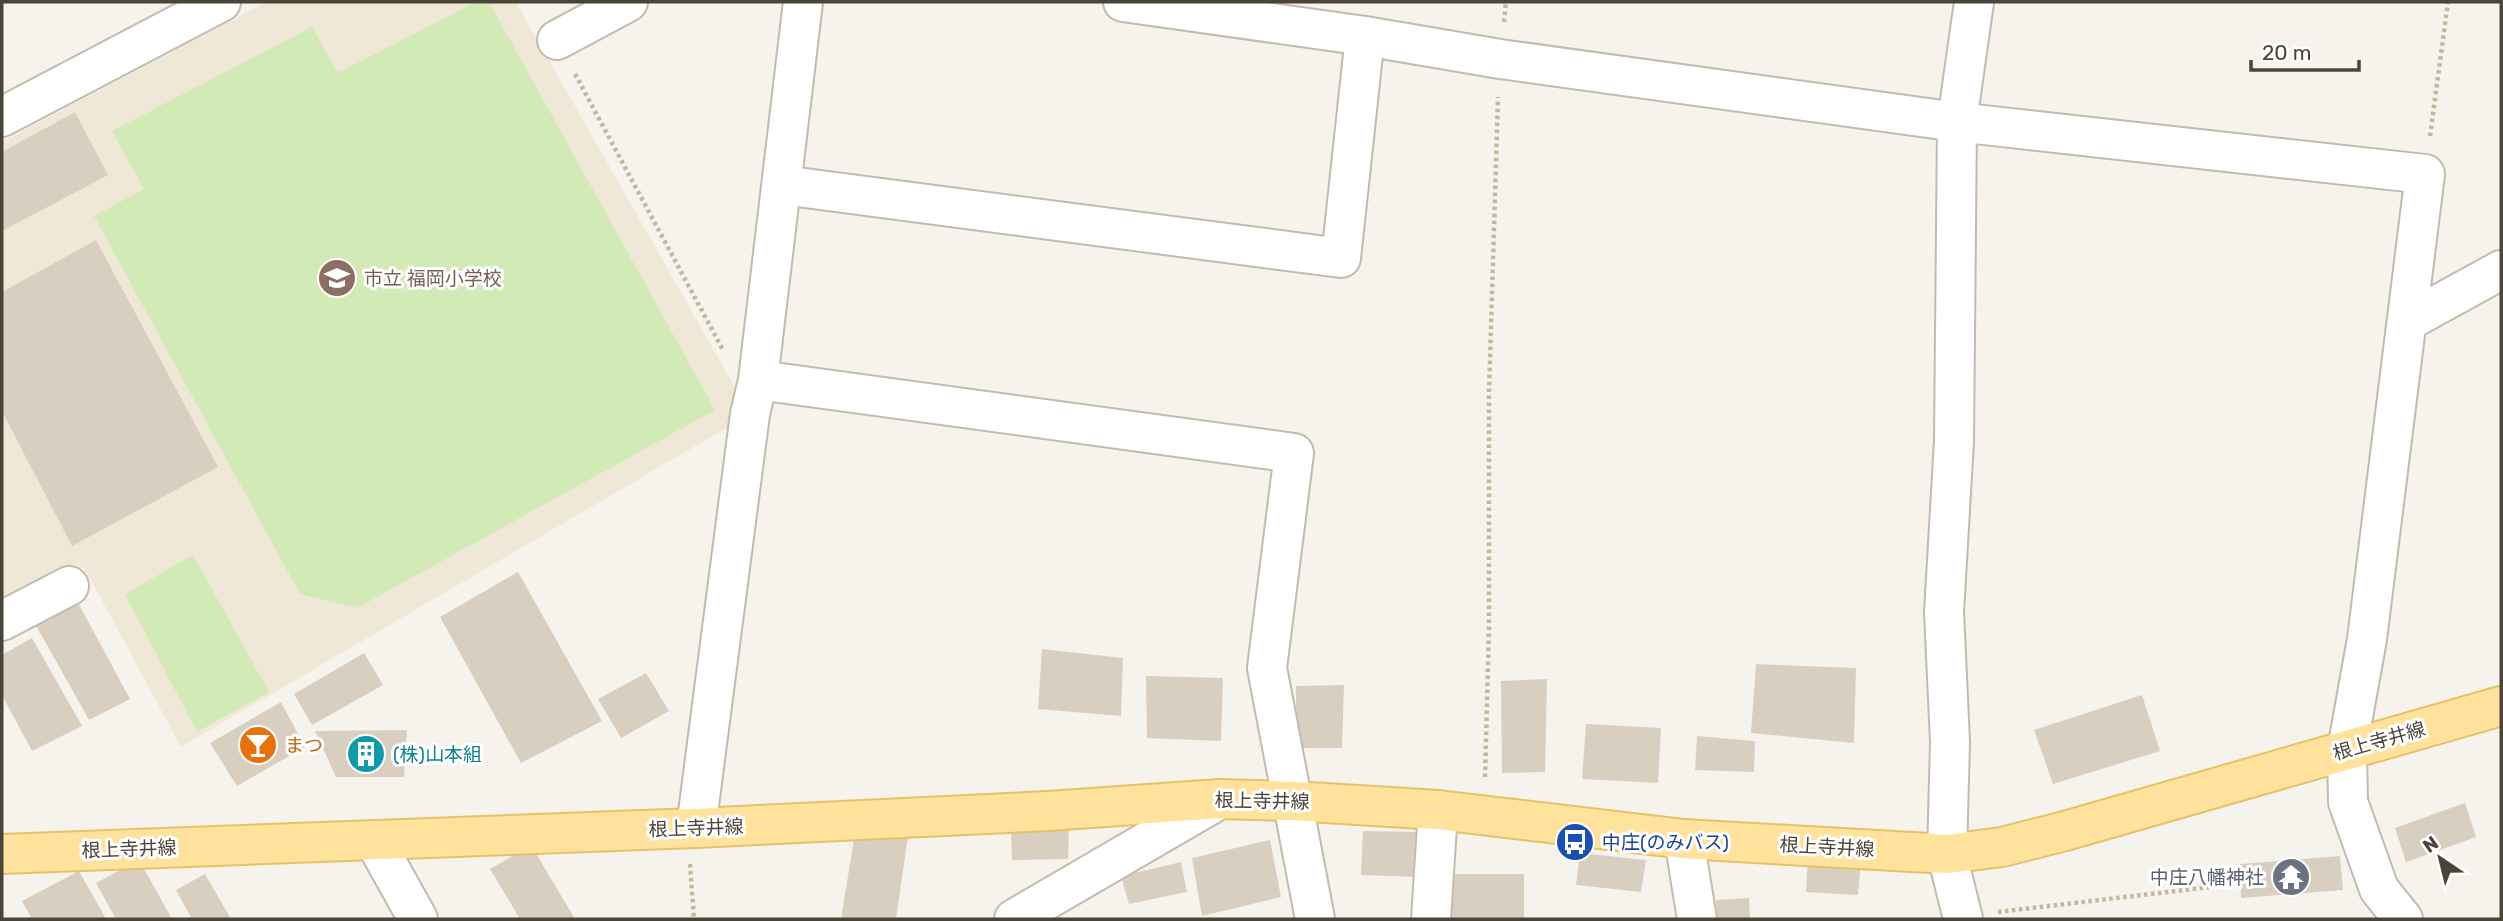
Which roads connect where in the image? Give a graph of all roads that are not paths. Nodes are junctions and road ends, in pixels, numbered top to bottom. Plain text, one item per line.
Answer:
1 (221, 2) edge
2 (628, 2) edge
3 (803, 2) edge
4 (1123, 2) edge
5 (1974, 2) edge
6 (177, 12) edge
7 (1365, 36) junction
8 (557, 40) road end
9 (2, 117) edge
10 (1957, 122) junction
11 (782, 185) junction
12 (2501, 270) edge
13 (2408, 321) junction
14 (758, 380) junction
15 (69, 586) dead end
16 (2, 621) edge
17 (2501, 705) edge
18 (2347, 750) junction
19 (1220, 799) junction
20 (1293, 801) junction
21 (1438, 810) junction
22 (692, 829) junction
23 (1685, 839) junction
24 (374, 840) junction
25 (2, 854) edge
26 (1947, 854) junction
27 (1963, 918) edge
28 (418, 919) edge
29 (1014, 919) edge
30 (1315, 919) edge
31 (1431, 919) edge
32 (1697, 919) edge
33 (2403, 919) edge

1 - 6 street
2 - 8 street
3 - 11 street
4 - 7 street
5 - 10 street
6 - 9 street
7 - 10 street
7 - 11 street
10 - 13 street
10 - 26 street
11 - 14 street
12 - 13 street
13 - 18 street
14 - 20 street
14 - 22 street
15 - 16 street
17 - 18 main road, 根上寺井線
18 - 26 main road, 根上寺井線
18 - 33 street
19 - 20 main road, 根上寺井線
19 - 22 main road, 根上寺井線
19 - 29 street
20 - 21 main road, 根上寺井線
20 - 30 street
21 - 23 main road, 根上寺井線
21 - 31 street
22 - 24 main road, 根上寺井線
23 - 26 main road, 根上寺井線
23 - 32 street
24 - 25 main road, 根上寺井線
24 - 28 street
26 - 27 street

